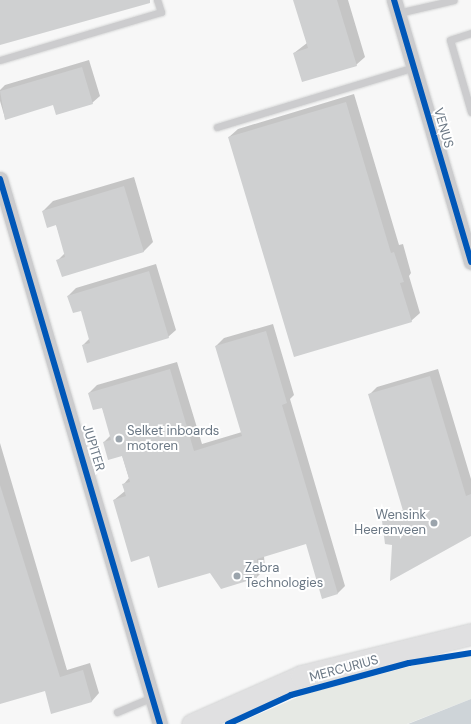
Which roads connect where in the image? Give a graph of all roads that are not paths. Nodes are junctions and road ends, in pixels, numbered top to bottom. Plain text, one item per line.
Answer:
1 (157, 0) edge
2 (454, 0) edge
3 (396, 7) edge
4 (471, 33) edge
5 (0, 60) edge
6 (414, 67) junction
7 (471, 112) edge
8 (217, 128) dead end
9 (0, 179) edge
10 (471, 262) edge
11 (466, 634) edge
12 (150, 698) junction
13 (118, 712) dead end
14 (160, 724) edge
15 (192, 724) edge

1 - 5 lane
2 - 3 lane
3 - 6 street, VENUS
4 - 7 lane
6 - 8 lane
6 - 10 street, VENUS
9 - 12 street, JUPITER
11 - 15 main road, MERCURIUS
12 - 13 lane
12 - 14 street, JUPITER

